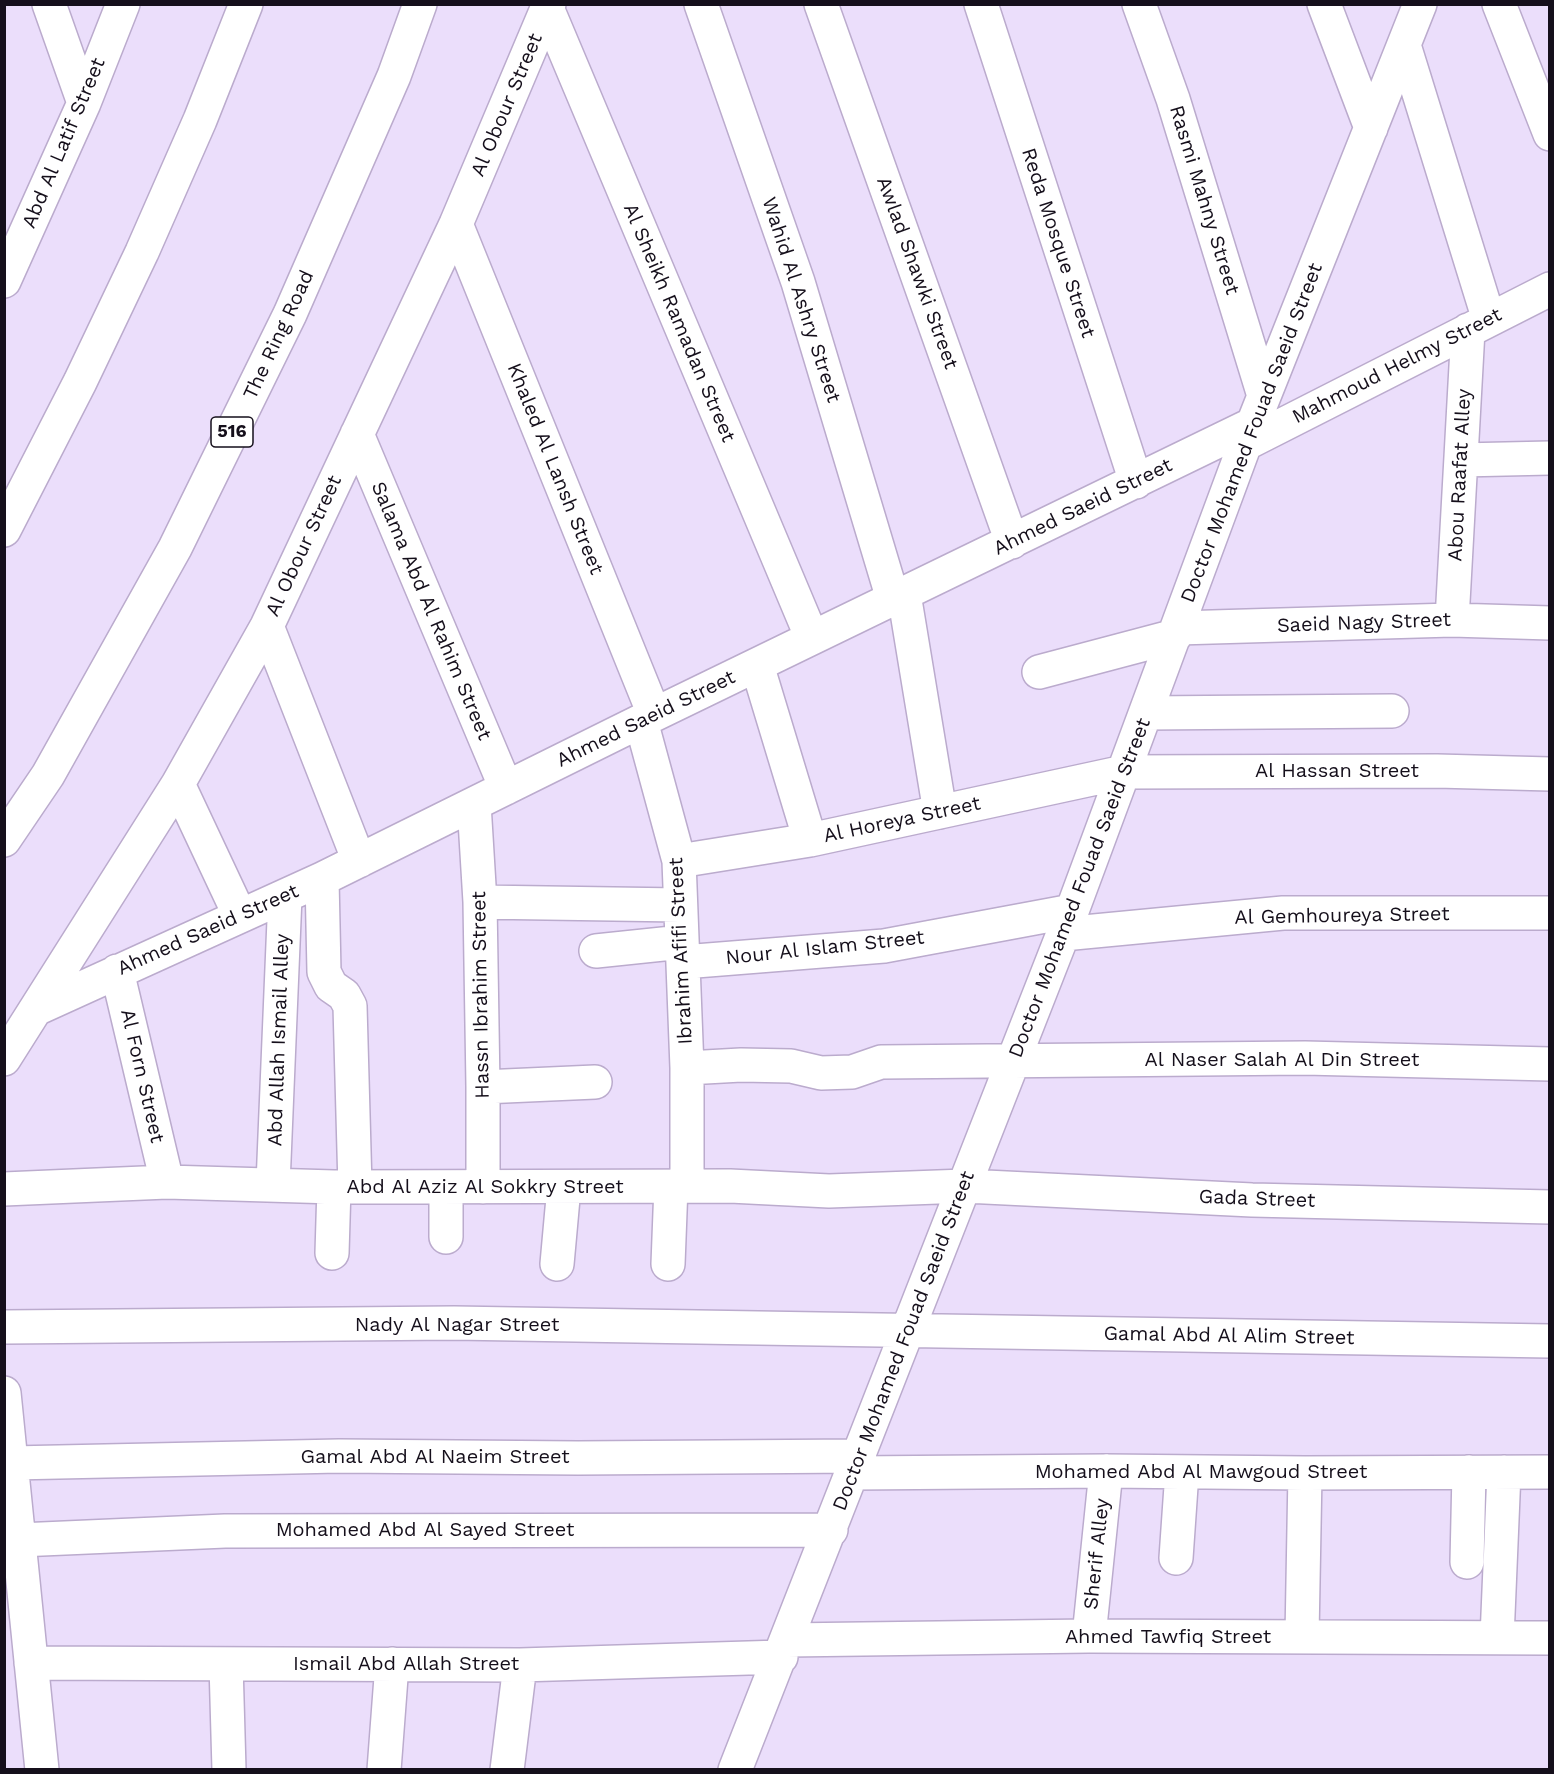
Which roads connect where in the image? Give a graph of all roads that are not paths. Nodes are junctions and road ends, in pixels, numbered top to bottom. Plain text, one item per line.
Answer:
1 (49, 4) edge
2 (123, 4) edge
3 (246, 4) edge
4 (420, 4) edge
5 (701, 4) edge
6 (821, 4) edge
7 (981, 4) edge
8 (1139, 4) edge
9 (1324, 4) edge
10 (1420, 4) edge
11 (1499, 4) edge
12 (548, 6) edge
13 (1404, 45) junction
14 (84, 103) junction
15 (1371, 128) junction
16 (1550, 134) edge
17 (456, 225) junction
18 (5, 279) edge
19 (1550, 289) edge
20 (1479, 325) junction
21 (1254, 421) junction
22 (357, 434) junction
23 (1550, 458) edge
24 (1461, 460) junction
25 (1136, 482) junction
26 (4, 530) edge
27 (1012, 542) junction
28 (899, 597) junction
29 (1452, 620) junction
30 (1550, 623) edge
31 (267, 626) junction
32 (1177, 632) junction
33 (812, 638) junction
34 (757, 665) junction
35 (1039, 672) dead end
36 (1392, 711) dead end
37 (1146, 713) junction
38 (648, 718) junction
39 (1124, 772) junction
40 (1550, 774) edge
41 (178, 784) junction
42 (506, 788) junction
43 (474, 804) junction
44 (940, 812) junction
45 (4, 840) edge
46 (810, 840) junction
47 (359, 861) junction
48 (679, 861) junction
49 (322, 879) junction
50 (285, 896) junction
51 (480, 902) junction
52 (680, 905) junction
53 (1550, 913) edge
54 (240, 916) junction
55 (1068, 922) junction
56 (596, 951) dead end
57 (682, 952) junction
58 (117, 971) junction
59 (36, 1009) junction
60 (4, 1059) edge
61 (1014, 1060) junction
62 (1550, 1064) edge
63 (687, 1068) junction
64 (595, 1082) dead end
65 (483, 1087) junction
66 (167, 1182) junction
67 (273, 1184) junction
68 (679, 1186) junction
69 (965, 1186) junction
70 (344, 1187) junction
71 (447, 1187) junction
72 (483, 1187) junction
73 (564, 1187) junction
74 (4, 1189) edge
75 (1550, 1207) edge
76 (446, 1237) dead end
77 (332, 1253) dead end
78 (557, 1264) dead end
79 (668, 1264) dead end
80 (4, 1327) edge
81 (909, 1330) junction
82 (1550, 1341) edge
83 (4, 1393) edge
84 (12, 1463) junction
85 (856, 1464) junction
86 (1106, 1471) junction
87 (1182, 1472) junction
88 (1469, 1472) junction
89 (1504, 1472) junction
90 (1550, 1472) edge
91 (1305, 1473) junction
92 (831, 1530) junction
93 (19, 1540) junction
94 (1176, 1558) dead end
95 (1467, 1562) dead end
96 (15, 1594) edge
97 (1089, 1636) junction
98 (1302, 1636) junction
99 (1497, 1638) junction
100 (1550, 1638) edge
101 (784, 1648) junction
102 (31, 1663) junction
103 (226, 1664) junction
104 (392, 1664) junction
105 (520, 1665) junction
106 (42, 1770) edge
107 (229, 1770) edge
108 (384, 1770) edge
109 (507, 1770) edge
110 (735, 1770) edge

1 - 14 main road
2 - 14 main road, Abd Al Latif Street
3 - 26 main road
4 - 45 main road, The Ring Road / 516
5 - 28 main road, Wahid Al Ashry Street
6 - 27 main road, Awlad Shawki Street
7 - 25 main road, Reda Mosque Street
8 - 21 main road, Rasmi Mahny Street
9 - 15 main road
10 - 13 main road, Doctor Mohamed Fouad Saeid Street
11 - 16 main road
12 - 17 main road, Al Obour Street
12 - 33 main road, Al Sheikh Ramadan Street
13 - 15 main road, Doctor Mohamed Fouad Saeid Street
13 - 20 main road
14 - 18 main road, Abd Al Latif Street
15 - 21 main road, Doctor Mohamed Fouad Saeid Street
17 - 22 main road, Al Obour Street
17 - 38 main road, Khaled Al Lansh Street
19 - 20 main road, Mahmoud Helmy Street
20 - 21 main road, Mahmoud Helmy Street
20 - 24 main road, Abou Raafat Alley
21 - 25 main road, Ahmed Saeid Street
21 - 32 main road, Doctor Mohamed Fouad Saeid Street
22 - 31 main road, Al Obour Street
22 - 42 main road, Salama Abd Al Rahim Street
23 - 24 main road
24 - 29 main road, Abou Raafat Alley
25 - 27 main road, Ahmed Saeid Street
27 - 28 main road, Ahmed Saeid Street
28 - 33 main road, Ahmed Saeid Street
28 - 44 main road, Wahid Al Ashry Street
29 - 30 main road, Saeid Nagy Street
29 - 32 main road, Saeid Nagy Street
31 - 41 main road, Al Obour Street
31 - 47 main road
32 - 35 main road, Saeid Nagy Street
32 - 37 main road, Doctor Mohamed Fouad Saeid Street
33 - 34 main road, Ahmed Saeid Street
34 - 38 main road, Ahmed Saeid Street
34 - 46 main road
36 - 37 main road
37 - 39 main road, Doctor Mohamed Fouad Saeid Street
38 - 42 main road, Ahmed Saeid Street
38 - 48 main road, Ibrahim Afifi Street
39 - 40 main road, Al Hassan Street
39 - 44 main road, Al Horeya Street
39 - 55 main road, Doctor Mohamed Fouad Saeid Street
41 - 54 main road
41 - 59 main road, Al Obour Street
42 - 43 main road, Ahmed Saeid Street
43 - 47 main road, Ahmed Saeid Street
43 - 51 main road, Hassn Ibrahim Street
44 - 46 main road, Al Horeya Street
46 - 48 main road, Al Horeya Street
47 - 49 main road, Ahmed Saeid Street
48 - 52 main road, Ibrahim Afifi Street
49 - 50 main road, Ahmed Saeid Street
49 - 70 main road
50 - 54 main road, Ahmed Saeid Street
50 - 67 main road, Abd Allah Ismail Alley
51 - 52 main road
51 - 65 main road, Hassn Ibrahim Street
52 - 57 main road, Ibrahim Afifi Street
53 - 55 main road, Al Gemhoureya Street
54 - 58 main road, Ahmed Saeid Street
55 - 57 main road, Nour Al Islam Street
55 - 61 main road, Doctor Mohamed Fouad Saeid Street
56 - 57 main road, Nour Al Islam Street
57 - 63 main road, Ibrahim Afifi Street
58 - 59 main road, Ahmed Saeid Street
58 - 66 main road, Al Forn Street
59 - 60 main road, Al Obour Street
61 - 62 main road, Al Naser Salah Al Din Street
61 - 63 main road, Al Naser Salah Al Din Street
61 - 69 main road, Doctor Mohamed Fouad Saeid Street
63 - 68 main road, Ibrahim Afifi Street
64 - 65 main road
65 - 72 main road, Hassn Ibrahim Street
66 - 67 main road, Abd Al Aziz Al Sokkry Street
66 - 74 main road, Abd Al Aziz Al Sokkry Street
67 - 70 main road, Abd Al Aziz Al Sokkry Street
68 - 69 main road, Abd Al Aziz Al Sokkry Street
68 - 73 main road, Abd Al Aziz Al Sokkry Street
68 - 79 main road, Ibrahim Afifi Street
69 - 75 main road, Gada Street
69 - 81 main road, Doctor Mohamed Fouad Saeid Street
70 - 71 main road, Abd Al Aziz Al Sokkry Street
70 - 77 main road
71 - 72 main road, Abd Al Aziz Al Sokkry Street
71 - 76 main road
72 - 73 main road, Abd Al Aziz Al Sokkry Street
73 - 78 main road
80 - 81 main road, Nady Al Nagar Street
81 - 82 main road, Gamal Abd Al Alim Street
81 - 85 main road, Doctor Mohamed Fouad Saeid Street
83 - 84 main road
84 - 85 main road, Gamal Abd Al Naeim Street
84 - 93 main road
85 - 86 main road, Mohamed Abd Al Mawgoud Street
85 - 92 main road, Doctor Mohamed Fouad Saeid Street
86 - 87 main road, Mohamed Abd Al Mawgoud Street
86 - 97 main road, Sherif Alley
87 - 91 main road, Mohamed Abd Al Mawgoud Street
87 - 94 main road
88 - 89 main road, Mohamed Abd Al Mawgoud Street
88 - 91 main road, Mohamed Abd Al Mawgoud Street
88 - 95 main road
89 - 90 main road, Mohamed Abd Al Mawgoud Street
89 - 99 main road
91 - 98 main road
92 - 93 main road, Mohamed Abd Al Sayed Street
92 - 101 main road, Doctor Mohamed Fouad Saeid Street
93 - 96 main road
96 - 102 main road
97 - 98 main road, Ahmed Tawfiq Street
97 - 101 main road, Ahmed Tawfiq Street
98 - 99 main road, Ahmed Tawfiq Street
99 - 100 main road, Ahmed Tawfiq Street
101 - 105 main road, Ismail Abd Allah Street
101 - 110 main road, Doctor Mohamed Fouad Saeid Street
102 - 103 main road, Ismail Abd Allah Street
102 - 106 main road
103 - 104 main road, Ismail Abd Allah Street
103 - 107 main road
104 - 105 main road, Ismail Abd Allah Street
104 - 108 main road
105 - 109 main road

